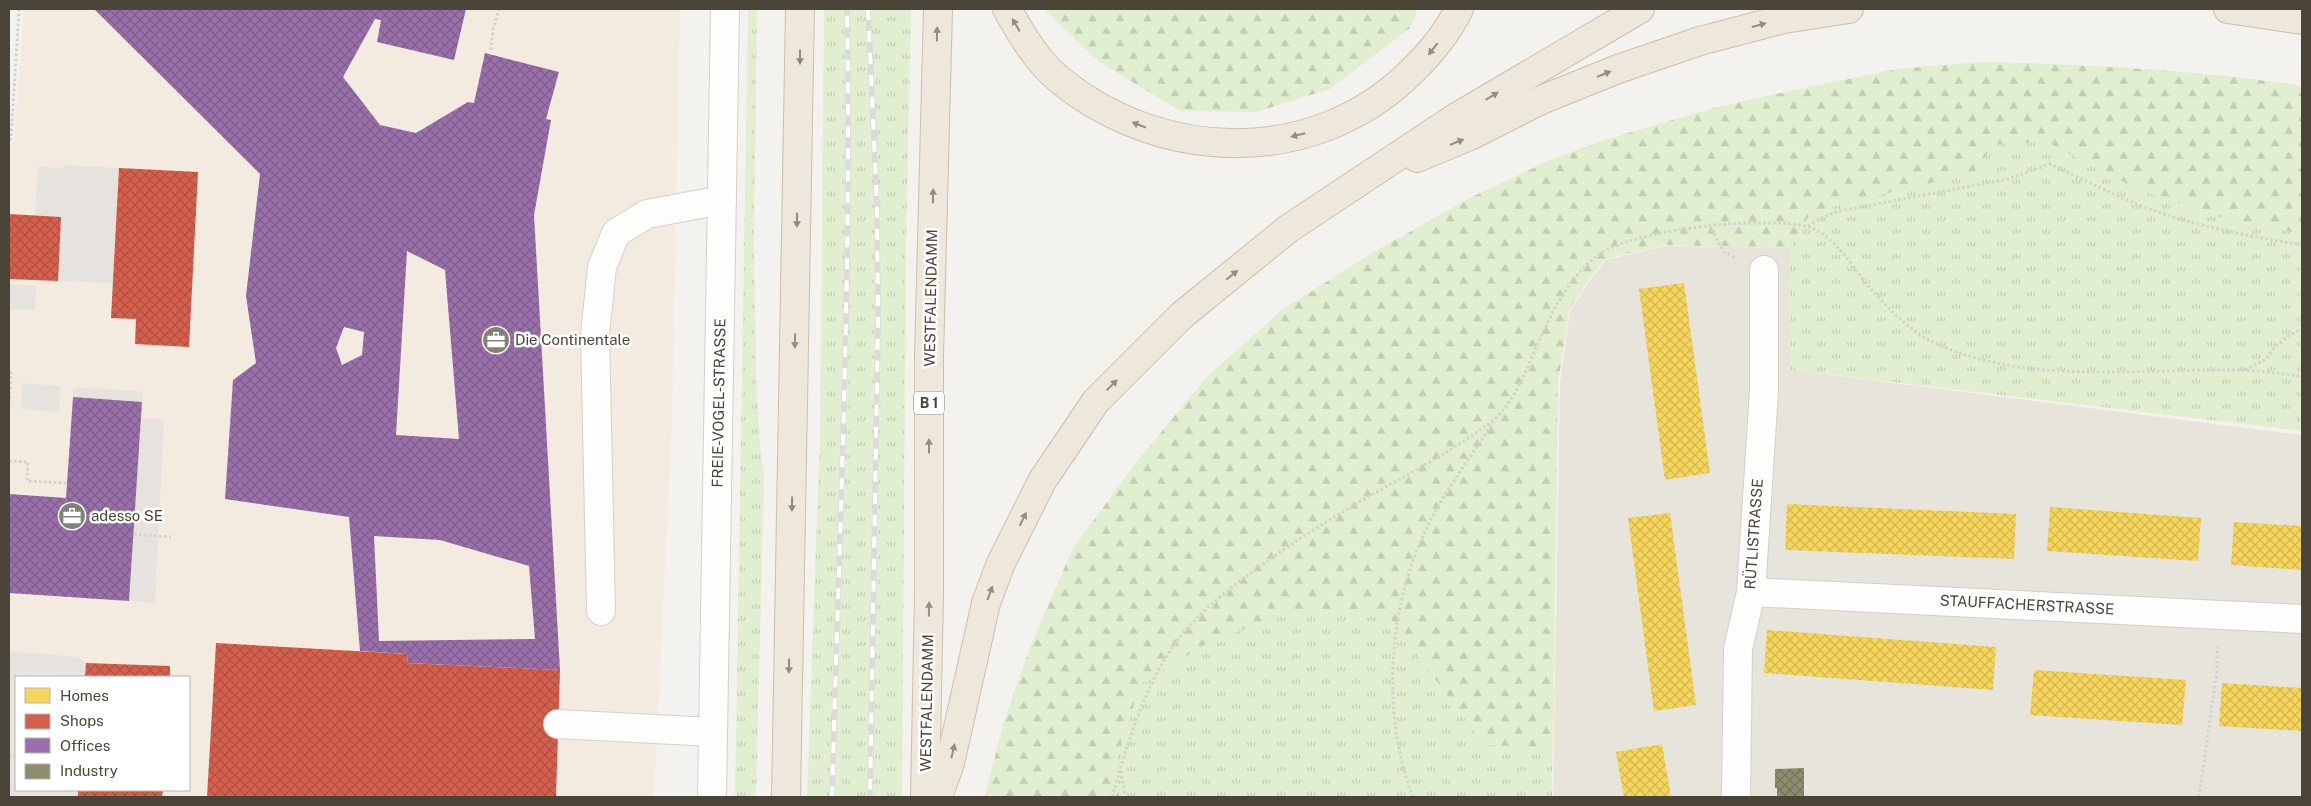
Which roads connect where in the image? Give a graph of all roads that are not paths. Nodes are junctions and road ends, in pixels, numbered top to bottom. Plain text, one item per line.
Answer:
1 (725, 9) edge
2 (800, 9) edge
3 (938, 9) edge
4 (1007, 9) edge
5 (1459, 9) edge
6 (1640, 9) edge
7 (1849, 9) edge
8 (2228, 9) edge
9 (2302, 20) edge
10 (1363, 180) junction
11 (722, 200) junction
12 (1764, 270) road end
13 (1751, 592) junction
14 (601, 611) dead end
15 (2302, 619) edge
16 (558, 724) dead end
17 (713, 732) junction
18 (712, 797) edge
19 (786, 797) edge
20 (925, 797) edge
21 (938, 797) edge
22 (1736, 797) edge

1 - 11 street, FREIE-VOGEL-STRASSE
2 -> 19 highway
20 -> 3 highway, WESTFALENDAMM / B 1
5 -> 4 highway
10 -> 6 highway
10 -> 7 highway
8 - 9 highway
21 -> 10 highway
11 - 14 street
11 - 17 street, FREIE-VOGEL-STRASSE
12 - 13 street, RÜTLISTRASSE
13 - 15 street, STAUFFACHERSTRASSE
13 - 22 street, RÜTLISTRASSE
16 - 17 street
17 - 18 street, FREIE-VOGEL-STRASSE

